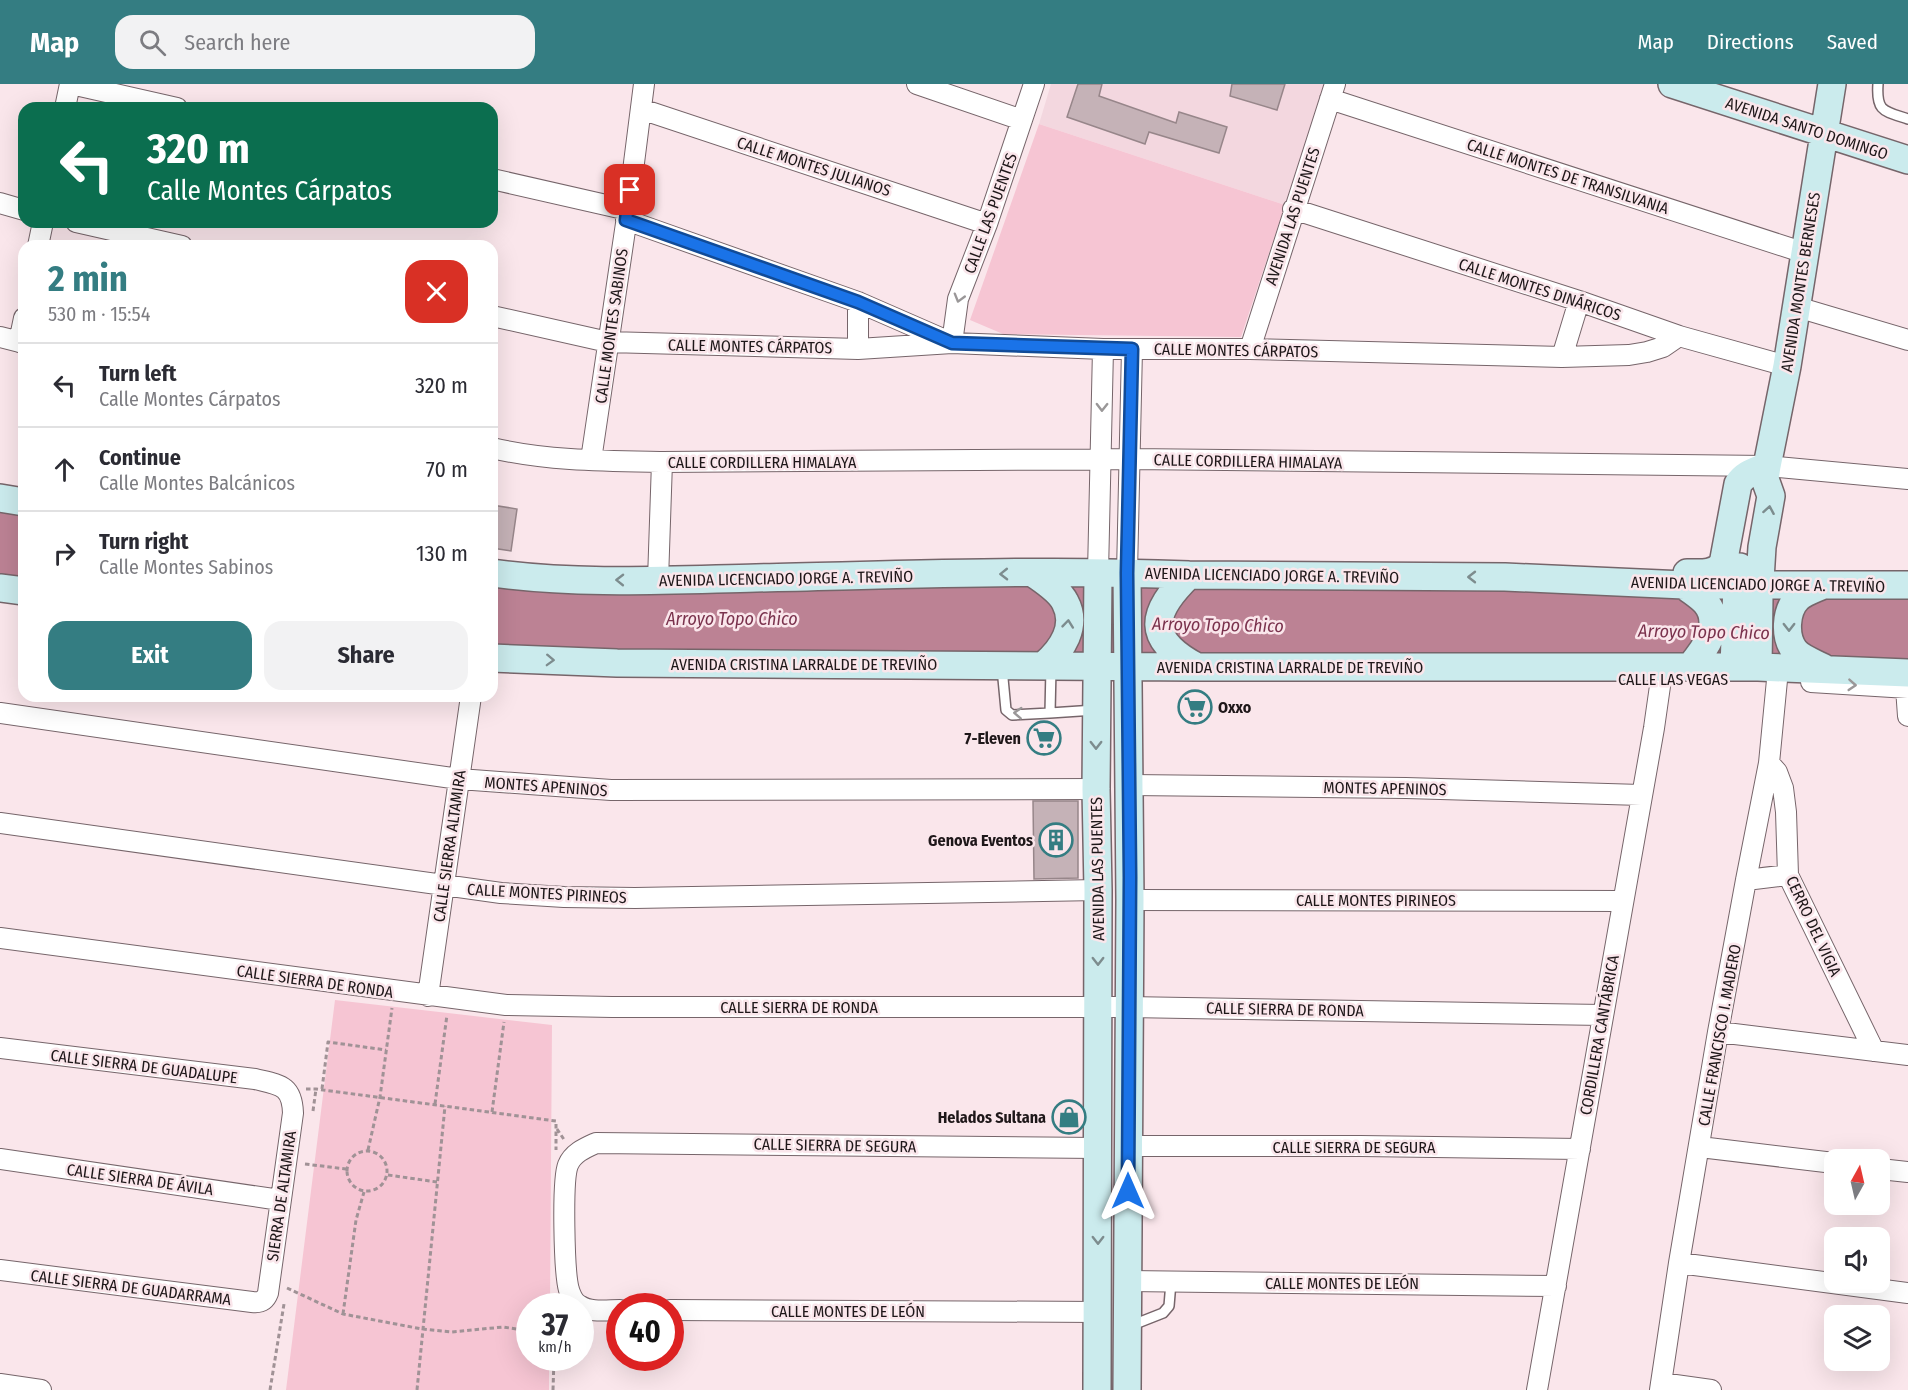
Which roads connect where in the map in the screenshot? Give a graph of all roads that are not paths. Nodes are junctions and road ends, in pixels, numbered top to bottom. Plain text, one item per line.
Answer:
1 (70, 84) edge
2 (644, 84) edge
3 (917, 84) edge
4 (1034, 84) edge
5 (1672, 84) edge
6 (1832, 84) edge
7 (1878, 84) edge
8 (1333, 92) edge
9 (66, 102) edge
10 (150, 102) edge
11 (641, 109) junction
12 (1905, 118) edge
13 (1022, 120) junction
14 (1824, 133) junction
15 (1908, 160) edge
16 (498, 181) edge
17 (0, 203) edge
18 (18, 208) edge
19 (1293, 209) junction
20 (627, 215) junction
21 (987, 224) junction
22 (102, 228) edge
23 (156, 240) edge
24 (1805, 253) junction
25 (1579, 301) junction
26 (858, 302) junction
27 (1797, 307) junction
28 (498, 317) edge
29 (1679, 336) junction
30 (1908, 340) edge
31 (608, 342) junction
32 (952, 343) junction
33 (858, 349) junction
34 (1103, 349) junction
35 (1132, 349) junction
36 (1250, 349) junction
37 (1562, 357) junction
38 (1787, 366) junction
39 (498, 449) edge
40 (1101, 459) junction
41 (1131, 459) junction
42 (591, 460) junction
43 (662, 462) junction
44 (1766, 472) junction
45 (1908, 479) edge
46 (0, 498) edge
47 (18, 501) edge
48 (1762, 548) junction
49 (1034, 573) junction
50 (498, 574) edge
51 (1189, 575) junction
52 (1505, 578) junction
53 (658, 580) junction
54 (1098, 583) junction
55 (1128, 584) junction
56 (1908, 585) edge
57 (0, 588) edge
58 (18, 590) edge
59 (1690, 590) junction
60 (1748, 590) junction
61 (1797, 591) junction
62 (498, 658) edge
63 (1097, 661) junction
64 (1050, 662) junction
65 (1129, 662) junction
66 (1187, 662) junction
67 (1695, 662) junction
68 (1002, 665) junction
69 (1752, 665) junction
70 (1438, 668) junction
71 (1826, 669) junction
72 (1661, 679) junction
73 (1907, 683) edge
74 (470, 702) edge
75 (1097, 710) junction
76 (0, 713) edge
77 (1050, 713) junction
78 (1908, 716) edge
79 (1769, 763) junction
80 (459, 780) junction
81 (1130, 785) junction
82 (1096, 789) junction
83 (1641, 795) junction
84 (0, 823) edge
85 (1788, 875) junction
86 (1746, 880) junction
87 (443, 886) junction
88 (1098, 890) junction
89 (1130, 900) junction
90 (1622, 901) junction
91 (0, 938) edge
92 (428, 996) junction
93 (1128, 1006) junction
94 (1098, 1007) junction
95 (1603, 1015) junction
96 (1718, 1032) junction
97 (0, 1048) edge
98 (1874, 1051) junction
99 (1908, 1055) edge
100 (287, 1089) joint
101 (1128, 1146) junction
102 (1700, 1147) junction
103 (1098, 1148) junction
104 (1580, 1149) junction
105 (0, 1159) edge
106 (1824, 1162) edge
107 (1890, 1170) edge
108 (1908, 1172) edge
109 (280, 1200) junction
110 (1679, 1263) junction
111 (0, 1270) edge
112 (1128, 1281) junction
113 (1171, 1282) junction
114 (1556, 1286) junction
115 (1908, 1293) edge
116 (262, 1301) joint
117 (606, 1310) edge
118 (684, 1310) edge
119 (1098, 1312) junction
120 (1128, 1327) junction
121 (0, 1384) edge
122 (1660, 1386) edge
123 (41, 1390) edge
124 (1097, 1390) edge
125 (1127, 1390) edge
126 (1537, 1390) edge
127 (1711, 1390) edge

1 - 9 street
1 - 10 street
2 - 11 street, CALLE MONTES SABINOS
3 - 13 street
4 - 13 street, CALLE LAS PUENTES
5 - 14 main road, AVENIDA SANTO DOMINGO
6 - 14 main road, AVENIDA MONTES BERNESES
7 - 12 lane
8 - 19 street, AVENIDA LAS PUENTES
8 - 24 street, CALLE MONTES DE TRANSILVANIA
11 - 20 street, CALLE MONTES SABINOS
11 - 21 street, CALLE MONTES JULIANOS
13 - 21 street, CALLE LAS PUENTES
14 - 15 main road, AVENIDA SANTO DOMINGO
14 - 24 main road, AVENIDA MONTES BERNESES
16 - 20 street
17 - 18 street
19 - 25 street, CALLE MONTES DINÁRICOS
19 - 36 street, AVENIDA LAS PUENTES
20 - 26 street
20 - 31 street, CALLE MONTES SABINOS
21 -> 32 street, CALLE LAS PUENTES
22 - 23 street
24 - 27 main road, AVENIDA MONTES BERNESES
25 - 29 street, CALLE MONTES DINÁRICOS
25 - 37 street
26 - 32 street
26 - 33 street
27 - 30 street
27 - 38 main road, AVENIDA MONTES BERNESES
28 - 31 street, CALLE MONTES CÁRPATOS
29 - 37 street, CALLE MONTES CÁRPATOS
29 - 38 street, CALLE MONTES DINÁRICOS
31 - 33 street, CALLE MONTES CÁRPATOS
31 - 42 street, CALLE MONTES SABINOS
32 - 33 street, CALLE MONTES CÁRPATOS
32 - 34 street, CALLE MONTES CÁRPATOS
34 - 35 street, CALLE MONTES CÁRPATOS
34 -> 40 street, AVENIDA LAS PUENTES
35 - 36 street, CALLE MONTES CÁRPATOS
35 - 41 street, AVENIDA LAS PUENTES
36 - 37 street, CALLE MONTES CÁRPATOS
38 - 44 main road, AVENIDA MONTES BERNESES
39 - 42 street, CALLE CORDILLERA HIMALAYA
40 - 41 street, CALLE CORDILLERA HIMALAYA
40 - 43 street, CALLE CORDILLERA HIMALAYA
40 - 54 street, AVENIDA LAS PUENTES
41 - 44 street, CALLE CORDILLERA HIMALAYA
41 - 55 street, AVENIDA LAS PUENTES
42 - 43 street, CALLE CORDILLERA HIMALAYA
43 - 53 street
44 - 45 street, CALLE CORDILLERA HIMALAYA
48 -> 44 main road, AVENIDA MONTES BERNESES
44 - 52 main road
44 - 60 main road, AVENIDA MONTES BERNESES
46 - 47 main road
48 - 60 main road, AVENIDA MONTES BERNESES
48 - 61 main road
49 -> 53 main road, AVENIDA LICENCIADO JORGE A. TREVIÑO
49 - 54 main road, AVENIDA LICENCIADO JORGE A. TREVIÑO
64 -> 49 main road
53 -> 50 main road, AVENIDA LICENCIADO JORGE A. TREVIÑO
52 -> 51 main road, AVENIDA LICENCIADO JORGE A. TREVIÑO
51 - 55 main road, AVENIDA LICENCIADO JORGE A. TREVIÑO
51 - 66 main road
52 - 59 main road, AVENIDA LICENCIADO JORGE A. TREVIÑO
54 - 55 main road, AVENIDA LICENCIADO JORGE A. TREVIÑO
54 - 63 main road, AVENIDA LAS PUENTES
55 - 65 main road, AVENIDA LAS PUENTES
56 - 61 main road, AVENIDA LICENCIADO JORGE A. TREVIÑO
57 - 58 main road
59 - 60 main road, AVENIDA LICENCIADO JORGE A. TREVIÑO
59 - 67 main road
60 - 61 main road, AVENIDA LICENCIADO JORGE A. TREVIÑO
60 - 69 main road, AVENIDA MONTES BERNESES
61 -> 71 main road
62 -> 68 main road, AVENIDA CRISTINA LARRALDE DE TREVIÑO
63 - 64 main road, AVENIDA CRISTINA LARRALDE DE TREVIÑO
63 - 65 main road, AVENIDA CRISTINA LARRALDE DE TREVIÑO
63 - 75 main road, AVENIDA LAS PUENTES
64 - 68 main road, AVENIDA CRISTINA LARRALDE DE TREVIÑO
64 - 77 lane
65 - 66 main road, AVENIDA CRISTINA LARRALDE DE TREVIÑO
65 - 81 main road, AVENIDA LAS PUENTES
66 - 70 main road, AVENIDA CRISTINA LARRALDE DE TREVIÑO
67 - 69 main road, AVENIDA CRISTINA LARRALDE DE TREVIÑO
67 - 70 main road, AVENIDA CRISTINA LARRALDE DE TREVIÑO
77 -> 68 lane
69 - 71 main road, AVENIDA CRISTINA LARRALDE DE TREVIÑO
69 - 72 street, CALLE LAS VEGAS
69 -> 73 street, CALLE LAS VEGAS
69 - 79 street, CALLE FRANCISCO I. MADERO
70 - 72 street, CALLE LAS VEGAS
71 - 73 main road, AVENIDA CRISTINA LARRALDE DE TREVIÑO
72 - 83 street, CORDILLERA CANTÁBRICA
73 - 78 street
74 - 80 street, CALLE SIERRA ALTAMIRA
75 - 77 lane
75 -> 82 main road, AVENIDA LAS PUENTES
76 - 80 street, MONTES APENINOS
79 - 85 street, CERRO DEL VIGIA
79 - 86 street, CALLE FRANCISCO I. MADERO
80 - 82 street, MONTES APENINOS
80 - 87 street, CALLE SIERRA ALTAMIRA
81 - 83 street, MONTES APENINOS
81 - 89 main road, AVENIDA LAS PUENTES
82 - 88 main road, AVENIDA LAS PUENTES
83 - 90 street, CORDILLERA CANTÁBRICA
84 - 87 street, CALLE MONTES PIRINEOS
85 - 86 street
85 - 98 street, CERRO DEL VIGIA
86 - 96 street, CALLE FRANCISCO I. MADERO
87 - 88 street, CALLE MONTES PIRINEOS
87 - 92 street, CALLE SIERRA ALTAMIRA
88 -> 94 main road, AVENIDA LAS PUENTES
89 - 90 street, CALLE MONTES PIRINEOS
89 - 93 main road, AVENIDA LAS PUENTES
90 - 95 street, CORDILLERA CANTÁBRICA
91 - 92 street, CALLE SIERRA DE RONDA
92 - 94 street, CALLE SIERRA DE RONDA
93 - 94 street, CALLE SIERRA DE RONDA
93 - 95 street, CALLE SIERRA DE RONDA
93 - 101 main road, AVENIDA LAS PUENTES
94 - 103 main road, AVENIDA LAS PUENTES
95 - 104 street, CORDILLERA CANTÁBRICA
96 - 98 street
96 - 102 street, CALLE FRANCISCO I. MADERO
97 - 100 street, CALLE SIERRA DE GUADALUPE
98 - 99 street
100 - 109 street, SIERRA DE ALTAMIRA
101 - 104 street, CALLE SIERRA DE SEGURA
101 - 112 main road, AVENIDA LAS PUENTES
102 - 106 street
102 - 110 street, CALLE FRANCISCO I. MADERO
103 - 117 street, CALLE SIERRA DE SEGURA
103 -> 119 main road, AVENIDA LAS PUENTES
104 - 114 street, CORDILLERA CANTÁBRICA
105 - 109 street, CALLE SIERRA DE ÁVILA
107 - 108 street
109 - 116 street, SIERRA DE ALTAMIRA
110 - 115 street
110 - 122 street, CALLE FRANCISCO I. MADERO
111 - 116 street, CALLE SIERRA DE GUADARRAMA
112 - 113 street, CALLE MONTES DE LEÓN
112 - 120 main road, AVENIDA LAS PUENTES
113 - 114 street, CALLE MONTES DE LEÓN
113 - 120 lane
114 - 126 street, CORDILLERA CANTÁBRICA
118 - 119 street, CALLE MONTES DE LEÓN
119 - 124 main road, AVENIDA LAS PUENTES
120 - 125 main road, AVENIDA LAS PUENTES
121 - 123 street
122 - 127 street

